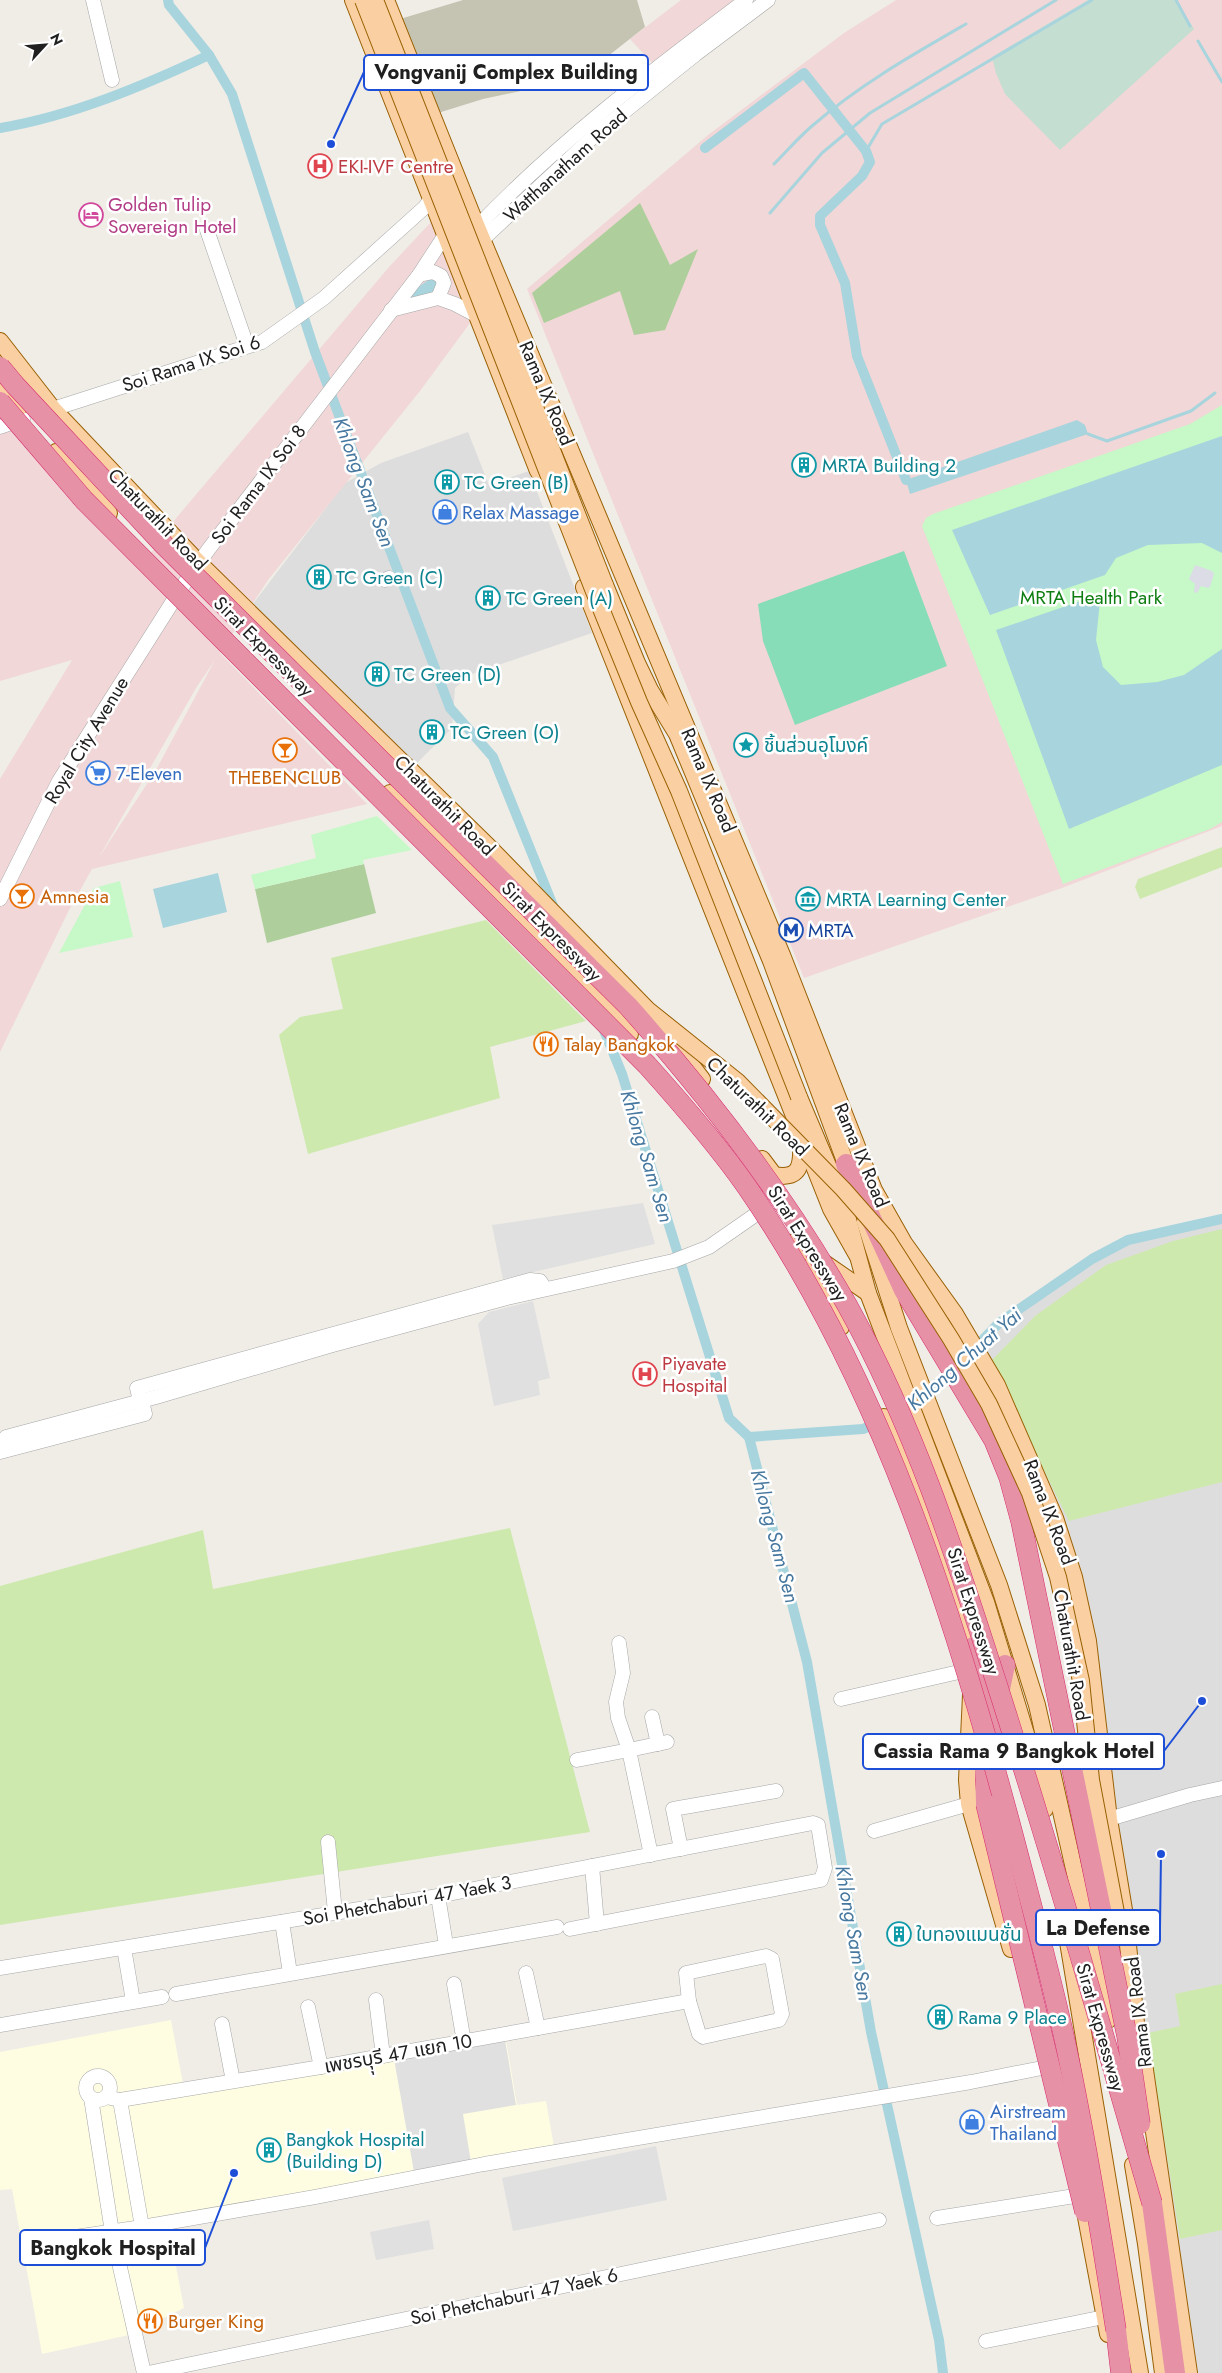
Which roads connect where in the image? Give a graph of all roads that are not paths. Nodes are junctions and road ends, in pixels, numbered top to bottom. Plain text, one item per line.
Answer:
1 (93, 0) edge
2 (353, 0) edge
3 (363, 0) edge
4 (375, 0) edge
5 (386, 0) edge
6 (746, 0) edge
7 (768, 0) edge
8 (112, 80) dead end
9 (431, 199) junction
10 (207, 230) dead end
11 (480, 233) junction
12 (445, 235) junction
13 (455, 260) junction
14 (419, 275) junction
15 (438, 298) junction
16 (391, 310) junction
17 (476, 315) junction
18 (0, 341) edge
19 (248, 346) junction
20 (0, 367) edge
21 (0, 388) edge
22 (0, 402) edge
23 (53, 409) junction
24 (26, 418) junction
25 (0, 426) edge
26 (602, 525) junction
27 (198, 562) junction
28 (182, 586) junction
29 (677, 734) junction
30 (744, 896) junction
31 (0, 899) edge
32 (713, 908) junction
33 (754, 919) junction
34 (721, 930) junction
35 (771, 961) junction
36 (648, 1010) junction
37 (806, 1018) junction
38 (801, 1136) junction
39 (846, 1164) junction
40 (774, 1175) junction
41 (874, 1190) junction
42 (770, 1205) junction
43 (794, 1242) junction
44 (857, 1255) junction
45 (904, 1290) junction
46 (868, 1292) junction
47 (140, 1396) junction
48 (0, 1446) edge
49 (0, 1452) edge
50 (619, 1643) dead end
51 (973, 1647) junction
52 (1005, 1665) junction
53 (972, 1668) junction
54 (840, 1700) dead end
55 (652, 1717) dead end
56 (994, 1720) junction
57 (629, 1750) junction
58 (577, 1760) dead end
59 (1222, 1788) edge
60 (776, 1791) dead end
61 (977, 1804) junction
62 (1060, 1816) junction
63 (1109, 1819) junction
64 (874, 1831) dead end
65 (328, 1842) dead end
66 (681, 1849) junction
67 (651, 1854) junction
68 (592, 1866) junction
69 (438, 1896) junction
70 (1080, 1899) junction
71 (1063, 1909) junction
72 (335, 1912) junction
73 (282, 1922) junction
74 (597, 1924) junction
75 (446, 1946) junction
76 (124, 1948) junction
77 (0, 1968) edge
78 (526, 1972) dead end
79 (290, 1973) junction
80 (454, 1984) dead end
81 (376, 2000) dead end
82 (133, 2001) junction
83 (689, 2001) junction
84 (308, 2007) dead end
85 (1136, 2023) junction
86 (222, 2024) dead end
87 (0, 2025) edge
88 (538, 2028) junction
89 (464, 2042) junction
90 (383, 2056) junction
91 (321, 2067) junction
92 (1042, 2068) junction
93 (1145, 2070) junction
94 (233, 2081) junction
95 (106, 2097) junction
96 (91, 2098) junction
97 (120, 2100) junction
98 (1134, 2169) junction
99 (1081, 2195) junction
100 (1152, 2203) junction
101 (937, 2218) dead end
102 (879, 2220) dead end
103 (142, 2227) junction
104 (112, 2232) junction
105 (35, 2243) dead end
106 (1110, 2323) junction
107 (986, 2341) dead end
108 (144, 2373) edge
109 (148, 2373) edge
110 (1114, 2373) edge
111 (1121, 2373) edge
112 (1140, 2373) edge
113 (1163, 2373) edge
114 (1175, 2373) edge
115 (1189, 2373) edge

1 - 8 street
2 - 9 main road, Rama IX Road
3 - 44 main road, Rama IX Road, bridge
4 - 29 main road, Rama IX Road, bridge
5 - 11 main road, Rama IX Road
6 - 11 street, Watthanatham Road
7 - 11 street, Watthanatham Road
9 - 12 main road, Rama IX Road
9 - 19 street, Soi Rama IX Soi 6
10 - 19 street
11 - 13 main road
11 - 26 main road, Rama IX Road
12 - 13 main road, Rama IX Road
12 - 14 street, Soi Rama IX Soi 8
13 - 17 main road, Rama IX Road
14 - 15 street
14 - 16 street, Soi Rama IX Soi 8
15 - 16 street
15 - 17 street
16 - 27 street, Soi Rama IX Soi 8
17 - 32 main road, Rama IX Road
18 - 23 main road, Chaturathit Road
19 - 23 street, Soi Rama IX Soi 6
20 - 100 highway, Sirat Expressway, bridge
21 - 24 main road, Chaturathit Road
22 - 106 highway, Sirat Expressway, bridge
23 - 27 main road, Chaturathit Road
24 - 25 street
24 - 28 main road, Chaturathit Road
26 - 29 main road
26 - 37 main road, Rama IX Road
27 - 28 street, Soi Rama IX Soi 8
27 - 36 main road, Chaturathit Road, bridge
28 - 31 street, Royal City Avenue
28 - 42 main road, Chaturathit Road
29 - 30 main road, Rama IX Road
30 - 32 main road
30 - 33 main road, Rama IX Road
32 - 34 main road, Rama IX Road
33 - 34 main road
33 - 35 main road, Rama IX Road
34 - 38 main road, Rama IX Road
35 - 37 main road
35 - 39 main road, Rama IX Road
36 - 40 main road, bridge
36 - 85 main road, Chaturathit Road, bridge
37 - 41 main road, Rama IX Road
38 - 40 main road
38 - 44 main road, Rama IX Road
39 - 45 highway
39 - 62 main road, Rama IX Road
40 - 42 main road
41 - 45 main road
41 - 63 main road, Rama IX Road
42 - 43 main road, Chaturathit Road
42 - 47 street
43 - 46 main road
43 - 51 main road, Chaturathit Road
44 - 46 main road, Rama IX Road
45 - 100 highway, bridge
46 - 52 main road, Rama IX Road
47 - 48 street
47 - 49 street
50 - 57 street
51 - 53 main road
51 - 56 highway
52 - 56 highway
52 - 71 main road, Rama IX Road
53 - 54 street
53 - 61 main road
55 - 57 street
56 - 61 highway
57 - 58 street
57 - 67 street
59 - 63 street
60 - 66 street
61 - 64 street
61 - 92 main road
61 - 106 highway, bridge
62 - 63 main road
62 - 70 main road, Rama IX Road
63 - 85 main road, Rama IX Road
65 - 72 street
66 - 67 street, Soi Phetchaburi 47 Yaek 3
66 - 74 street, Soi Phetchaburi 47 Yaek 3
67 - 68 street, Soi Phetchaburi 47 Yaek 3
68 - 69 street, Soi Phetchaburi 47 Yaek 3
68 - 74 street
69 - 72 street, Soi Phetchaburi 47 Yaek 3
69 - 75 street
70 - 71 main road
70 - 98 main road, Rama IX Road
71 - 112 main road, Rama IX Road
72 - 73 street, Soi Phetchaburi 47 Yaek 3
73 - 76 street, Soi Phetchaburi 47 Yaek 3
73 - 79 street
74 - 75 street
75 - 79 street
76 - 77 street, Soi Phetchaburi 47 Yaek 3
76 - 82 street
78 - 88 street
79 - 82 street
80 - 89 street
81 - 90 street
82 - 87 street
83 - 83 street
83 - 88 street, เพชรบุุรี 47 แยก 10
84 - 91 street
85 - 93 main road, Rama IX Road
86 - 94 street
88 - 89 street, เพชรบุุรี 47 แยก 10
89 - 90 street, เพชรบุุรี 47 แยก 10
90 - 91 street, เพชรบุุรี 47 แยก 10
91 - 94 street, เพชรบุุรี 47 แยก 10
92 - 99 main road
92 - 103 street
93 - 98 main road
93 - 115 main road, Rama IX Road
94 - 97 street, เพชรบุุรี 47 แยก 10
95 - 96 street
95 - 96 street
95 - 97 street, เพชรบุุรี 47 แยก 10
96 - 104 street
97 - 103 street
98 - 113 main road, Rama IX Road
99 - 101 street
99 - 106 main road
100 - 114 highway, Sirat Expressway
102 - 109 street, Soi Phetchaburi 47 Yaek 6
103 - 104 street
104 - 105 street
104 - 108 street
106 - 107 street
106 - 110 main road
106 - 111 highway, Sirat Expressway

